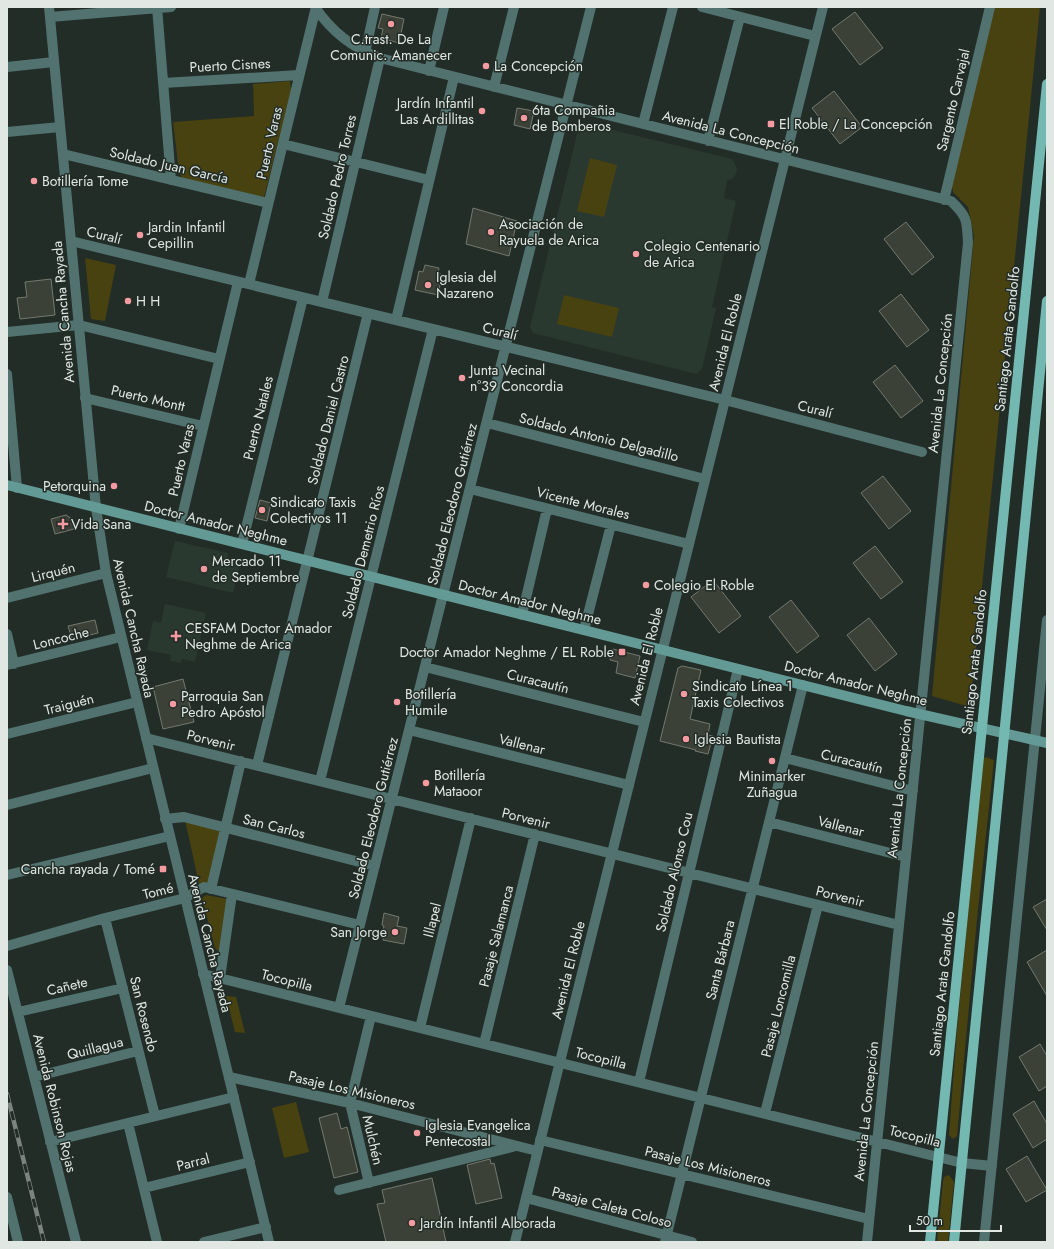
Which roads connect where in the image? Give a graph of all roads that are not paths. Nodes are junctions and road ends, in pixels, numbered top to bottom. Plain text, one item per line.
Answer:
1 (49, 7) edge
2 (170, 7) edge
3 (316, 7) edge
4 (375, 7) edge
5 (444, 7) edge
6 (514, 7) edge
7 (592, 7) edge
8 (673, 7) edge
9 (702, 7) edge
10 (823, 7) edge
11 (990, 7) edge
12 (157, 8) edge
13 (740, 17) junction
14 (50, 18) junction
15 (816, 36) junction
16 (365, 53) junction
17 (380, 58) junction
18 (54, 62) junction
19 (7, 67) edge
20 (429, 71) junction
21 (299, 75) junction
22 (454, 77) junction
23 (163, 84) junction
24 (1047, 84) edge
25 (494, 87) junction
26 (566, 105) junction
27 (643, 124) junction
28 (60, 127) junction
29 (7, 132) edge
30 (708, 141) junction
31 (283, 144) junction
32 (62, 154) junction
33 (785, 160) junction
34 (355, 162) junction
35 (171, 180) junction
36 (429, 180) junction
37 (944, 200) junction
38 (268, 203) junction
39 (71, 241) junction
40 (238, 282) junction
41 (249, 284) junction
42 (303, 298) junction
43 (1047, 301) edge
44 (322, 302) junction
45 (368, 313) junction
46 (396, 320) junction
47 (78, 325) junction
48 (433, 329) junction
49 (7, 332) edge
50 (506, 347) junction
51 (219, 359) junction
52 (7, 374) edge
53 (86, 398) junction
54 (725, 400) junction
55 (486, 423) junction
56 (203, 426) junction
57 (922, 452) dead end
58 (705, 479) junction
59 (7, 486) edge
60 (18, 488) junction
61 (470, 489) junction
62 (96, 508) junction
63 (547, 509) junction
64 (611, 525) junction
65 (179, 529) junction
66 (242, 544) junction
67 (689, 544) junction
68 (308, 561) junction
69 (106, 573) junction
70 (371, 577) junction
71 (443, 595) junction
72 (7, 598) edge
73 (522, 615) junction
74 (1047, 620) edge
75 (584, 630) junction
76 (7, 634) edge
77 (121, 637) junction
78 (662, 650) junction
79 (10, 664) edge
80 (425, 667) junction
81 (738, 669) junction
82 (803, 685) junction
83 (137, 702) junction
84 (920, 714) junction
85 (644, 722) junction
86 (982, 727) junction
87 (409, 730) junction
88 (1005, 733) junction
89 (7, 734) edge
90 (146, 738) junction
91 (1035, 740) junction
92 (1047, 743) edge
93 (785, 758) junction
94 (241, 762) junction
95 (257, 765) junction
96 (153, 768) junction
97 (320, 781) junction
98 (629, 785) junction
99 (913, 791) junction
100 (392, 799) junction
101 (7, 805) edge
102 (471, 818) junction
103 (166, 819) junction
104 (769, 822) junction
105 (226, 828) junction
106 (535, 834) junction
107 (170, 836) junction
108 (612, 854) junction
109 (906, 857) junction
110 (375, 866) junction
111 (688, 872) junction
112 (7, 875) edge
113 (752, 888) junction
114 (210, 889) junction
115 (232, 894) junction
116 (186, 898) junction
117 (818, 905) junction
118 (105, 918) junction
119 (360, 925) junction
120 (899, 925) junction
121 (7, 946) edge
122 (7, 970) edge
123 (204, 974) junction
124 (220, 978) junction
125 (123, 988) junction
126 (339, 1008) junction
127 (18, 1012) junction
128 (371, 1016) junction
129 (420, 1028) junction
130 (484, 1044) junction
131 (138, 1051) junction
132 (560, 1062) junction
133 (34, 1077) junction
134 (229, 1077) junction
135 (639, 1082) junction
136 (234, 1097) junction
137 (701, 1098) junction
138 (350, 1103) junction
139 (765, 1113) junction
140 (155, 1116) junction
141 (128, 1123) junction
142 (540, 1140) junction
143 (877, 1141) junction
144 (50, 1142) junction
145 (518, 1145) junction
146 (537, 1151) junction
147 (939, 1157) junction
148 (250, 1162) junction
149 (962, 1163) junction
150 (992, 1166) junction
151 (682, 1174) junction
152 (369, 1183) junction
153 (144, 1188) junction
154 (339, 1190) dead end
155 (7, 1197) edge
156 (526, 1198) junction
157 (869, 1219) junction
158 (266, 1227) junction
159 (666, 1239) edge
160 (18, 1242) edge
161 (76, 1242) edge
162 (157, 1242) edge
163 (204, 1242) edge
164 (269, 1242) edge
165 (515, 1242) edge
166 (692, 1242) edge
167 (867, 1242) edge
168 (930, 1242) edge
169 (954, 1242) edge
170 (984, 1242) edge

1 - 14 street, Avenida Cancha Rayada
2 - 12 street
3 - 16 street, Avenida La Concepción
3 - 21 street, Puerto Varas
4 - 16 street
5 - 20 street
6 - 25 street
7 - 26 street, Soldado Eleodoro Gutiérrez
8 - 27 street
9 - 13 street
10 - 15 street, Avenida El Roble
11 - 37 street, Sargento Carvajal
12 - 14 street
12 - 23 street
13 - 15 street
13 - 30 street
14 - 18 street, Avenida Cancha Rayada
15 - 33 street, Avenida El Roble
16 - 17 street, Avenida La Concepción
17 - 20 street, Avenida La Concepción
17 - 34 street, Soldado Pedro Torres
18 - 19 street
18 - 28 street, Avenida Cancha Rayada
20 - 22 street, Avenida La Concepción
21 - 23 street, Puerto Cisnes
21 - 31 street, Puerto Varas
22 - 25 street, Avenida La Concepción
22 - 36 street
23 - 35 street
24 - 86 main road, Santiago Arata Gandolfo
25 - 26 street, Avenida La Concepción
26 - 27 street, Avenida La Concepción
26 - 50 street, Soldado Eleodoro Gutiérrez
27 - 30 street, Avenida La Concepción
28 - 29 street
28 - 32 street, Avenida Cancha Rayada
30 - 33 street, Avenida La Concepción
31 - 34 street
31 - 38 street, Puerto Varas
32 - 35 street, Soldado Juan García
32 - 39 street, Avenida Cancha Rayada
33 - 37 street, Avenida La Concepción
33 - 54 street, Avenida El Roble
34 - 36 street
34 - 44 street, Soldado Pedro Torres
35 - 38 street, Soldado Juan García
36 - 46 street
37 - 84 street, Avenida La Concepción
38 - 41 street, Puerto Varas
39 - 40 street, Curalí
39 - 47 street, Avenida Cancha Rayada
40 - 41 street, Curalí
40 - 51 street, Puerto Varas
41 - 42 street, Curalí
42 - 44 street, Curalí
42 - 66 street, Puerto Natales
43 - 88 main road
44 - 45 street, Curalí
45 - 46 street, Curalí
45 - 68 street, Soldado Daniel Castro
46 - 48 street, Curalí
47 - 49 street
47 - 51 street
47 - 53 street, Avenida Cancha Rayada
48 - 50 street, Curalí
48 - 70 street, Soldado Demetrio Ríos
50 - 54 street, Curalí
50 - 55 street, Soldado Eleodoro Gutiérrez
51 - 56 street, Puerto Varas
52 - 60 street
53 - 56 street, Puerto Montt
53 - 62 street, Avenida Cancha Rayada
54 - 57 street, Curalí
54 - 58 street, Avenida El Roble
55 - 58 street, Soldado Antonio Delgadillo
55 - 61 street, Soldado Eleodoro Gutiérrez
56 - 65 street, Puerto Varas
58 - 67 street, Avenida El Roble
59 - 60 main road, Doctor Amador Neghme
60 - 62 main road, Doctor Amador Neghme
61 - 63 street, Vicente Morales
61 - 71 street, Soldado Eleodoro Gutiérrez
62 - 65 main road, Doctor Amador Neghme
62 - 69 street, Avenida Cancha Rayada
63 - 64 street, Vicente Morales
63 - 73 street
64 - 67 street, Vicente Morales
64 - 75 street
65 - 66 main road, Doctor Amador Neghme
66 - 68 main road, Doctor Amador Neghme
67 - 78 street, Avenida El Roble
68 - 70 main road, Doctor Amador Neghme
68 - 95 street, Soldado Daniel Castro
69 - 72 street, Lirquén
69 - 77 street, Avenida Cancha Rayada
70 - 71 main road, Doctor Amador Neghme
70 - 97 street, Soldado Demetrio Ríos
71 - 73 main road, Doctor Amador Neghme
71 - 80 street, Soldado Eleodoro Gutiérrez
73 - 75 main road, Doctor Amador Neghme
74 - 91 street
75 - 78 main road, Doctor Amador Neghme
76 - 79 street
77 - 79 street, Loncoche
77 - 83 street, Avenida Cancha Rayada
78 - 81 main road, Doctor Amador Neghme
78 - 85 street, Avenida El Roble
80 - 85 street, Curacautín
80 - 87 street, Soldado Eleodoro Gutiérrez
81 - 82 main road, Doctor Amador Neghme
81 - 111 street, Soldado Alonso Cou
82 - 84 main road, Doctor Amador Neghme
82 - 93 street, Santa Bárbara
83 - 89 street, Traiguén
83 - 90 street, Avenida Cancha Rayada
84 - 86 main road, Doctor Amador Neghme
84 - 99 street, Avenida La Concepción
85 - 98 street, Avenida El Roble
86 - 88 main road, Doctor Amador Neghme
86 - 147 main road, Santiago Arata Gandolfo
87 - 98 street, Vallenar
87 - 100 street, Soldado Eleodoro Gutiérrez
88 - 91 main road, Doctor Amador Neghme
88 - 149 main road
90 - 94 street, Porvenir
90 - 96 street, Avenida Cancha Rayada
91 - 92 main road, Doctor Amador Neghme
91 - 150 street
93 - 99 street, Curacautín
93 - 104 street, Santa Bárbara
94 - 95 street, Porvenir
94 - 105 street
95 - 97 street, Porvenir
96 - 101 street
96 - 103 street, Avenida Cancha Rayada
97 - 100 street, Porvenir
98 - 108 street, Avenida El Roble
99 - 109 street, Avenida La Concepción
100 - 102 street, Porvenir
100 - 110 street, Soldado Eleodoro Gutiérrez
102 - 106 street, Porvenir
102 - 129 street, Illapel
103 - 105 street, San Carlos
103 - 107 street, Avenida Cancha Rayada
104 - 109 street, Vallenar
104 - 113 street, Santa Bárbara
105 - 110 street, San Carlos
105 - 114 street
106 - 108 street, Porvenir
106 - 130 street, Pasaje Salamanca
107 - 112 street
107 - 116 street, Avenida Cancha Rayada
108 - 111 street, Porvenir
108 - 132 street, Avenida El Roble
109 - 120 street, Avenida La Concepción
110 - 119 street, Soldado Eleodoro Gutiérrez
111 - 113 street, Porvenir
111 - 135 street, Soldado Alonso Cou
113 - 117 street, Porvenir
113 - 137 street, Santa Bárbara
114 - 115 street, Tomé
114 - 116 street, Tomé
115 - 119 street, Tomé
115 - 124 street
116 - 118 street, Tomé
116 - 123 street, Avenida Cancha Rayada
117 - 120 street, Porvenir
117 - 139 street, Pasaje Loncomilla
118 - 121 street, Tomé
118 - 125 street, San Rosendo
119 - 126 street, Soldado Eleodoro Gutiérrez
120 - 143 street, Avenida La Concepción
122 - 127 street, Avenida Robinson Rojas
123 - 124 street, Tocopilla
123 - 134 street, Avenida Cancha Rayada
124 - 126 street, Tocopilla
125 - 127 street, Cañete
125 - 131 street, San Rosendo
126 - 128 street, Tocopilla
127 - 133 street, Avenida Robinson Rojas
128 - 129 street, Tocopilla
128 - 138 street
129 - 130 street, Tocopilla
130 - 132 street, Tocopilla
131 - 133 street, Quillagua
131 - 140 street, San Rosendo
132 - 135 street, Tocopilla
132 - 142 street, Avenida El Roble
133 - 144 street, Avenida Robinson Rojas
134 - 136 street, Avenida Cancha Rayada
134 - 138 street, Pasaje Los Misioneros
135 - 137 street, Tocopilla
136 - 140 street
136 - 148 street, Avenida Cancha Rayada
137 - 139 street, Tocopilla
137 - 151 street, Santa Bárbara
138 - 145 street, Pasaje Los Misioneros
138 - 152 street, Mulchén
139 - 143 street, Tocopilla
140 - 141 street
141 - 144 street
141 - 153 street
142 - 146 street, Avenida El Roble
142 - 151 street, Pasaje Los Misioneros
143 - 147 street, Tocopilla
143 - 157 street, Avenida La Concepción
144 - 161 street, Avenida Robinson Rojas
145 - 146 street, Pasaje Los Misioneros
145 - 152 street, Mulchén
146 - 156 street, Avenida El Roble
147 - 149 street, Tocopilla
147 - 168 main road, Santiago Arata Gandolfo
148 - 153 street, Parral
148 - 158 street, Avenida Cancha Rayada
149 - 150 street, Tocopilla
149 - 169 main road
150 - 170 street
151 - 157 street, Pasaje Los Misioneros
151 - 159 street, Santa Bárbara
152 - 154 street, Mulchén
153 - 162 street
155 - 160 street
156 - 159 street, Pasaje Caleta Coloso
156 - 165 street, Avenida El Roble
157 - 167 street, Avenida La Concepción
158 - 163 street
158 - 164 street, Avenida Cancha Rayada
159 - 166 street, Pasaje Caleta Coloso

